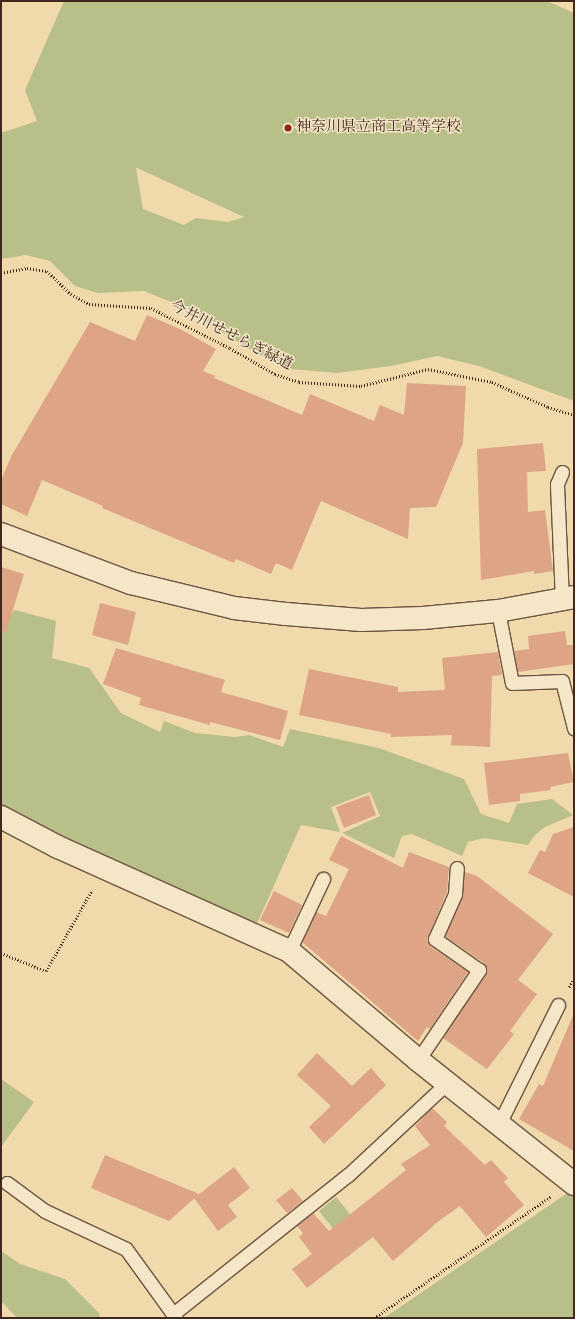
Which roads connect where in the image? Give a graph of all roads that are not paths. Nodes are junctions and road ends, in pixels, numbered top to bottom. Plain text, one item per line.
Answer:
1 (562, 472) dead end
2 (1, 534) edge
3 (568, 599) edge
4 (498, 611) junction
5 (574, 728) edge
6 (1, 817) edge
7 (457, 868) dead end
8 (323, 879) dead end
9 (289, 951) junction
10 (558, 1005) dead end
11 (418, 1060) junction
12 (448, 1082) junction
13 (499, 1124) junction
14 (7, 1183) dead end
15 (573, 1183) edge
16 (175, 1316) edge

1 - 3 lane
2 - 4 street
3 - 4 street
4 - 5 lane
6 - 9 street
7 - 11 lane
8 - 9 lane
9 - 11 street
10 - 13 lane
11 - 12 street
12 - 13 street
12 - 16 lane
13 - 15 street
14 - 16 lane

